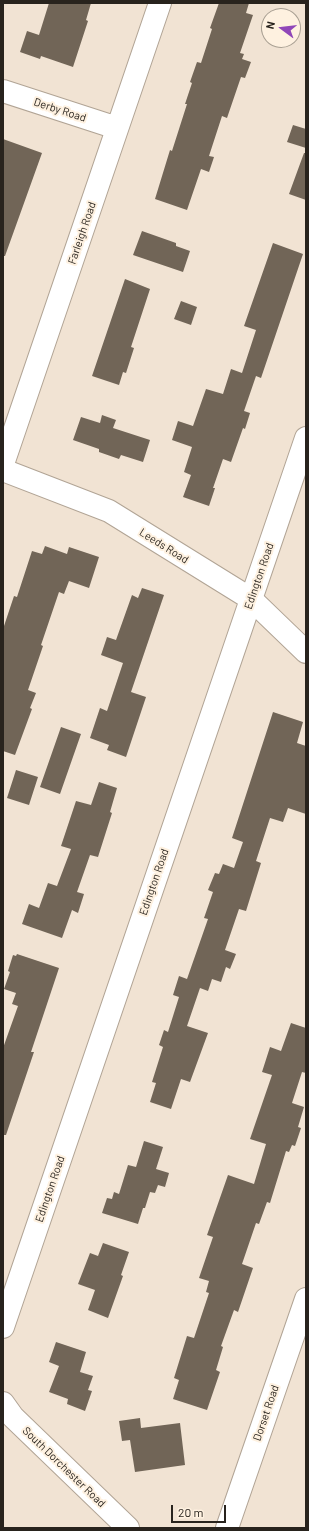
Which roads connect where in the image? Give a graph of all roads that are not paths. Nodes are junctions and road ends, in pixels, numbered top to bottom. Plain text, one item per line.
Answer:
1 (160, 3) edge
2 (3, 91) edge
3 (117, 128) junction
4 (306, 438) edge
5 (3, 464) edge
6 (3, 470) edge
7 (251, 600) junction
8 (306, 652) edge
9 (306, 1299) edge
10 (3, 1327) edge
11 (3, 1403) edge
12 (128, 1528) edge
13 (227, 1528) edge

1 - 3 street, Farleigh Road
2 - 3 street, Derby Road
3 - 5 street, Farleigh Road
4 - 7 street, Edington Road
6 - 7 street, Leeds Road
7 - 8 street, Leeds Road
7 - 10 street, Edington Road
9 - 13 street, Dorset Road
11 - 12 street, South Dorchester Road

